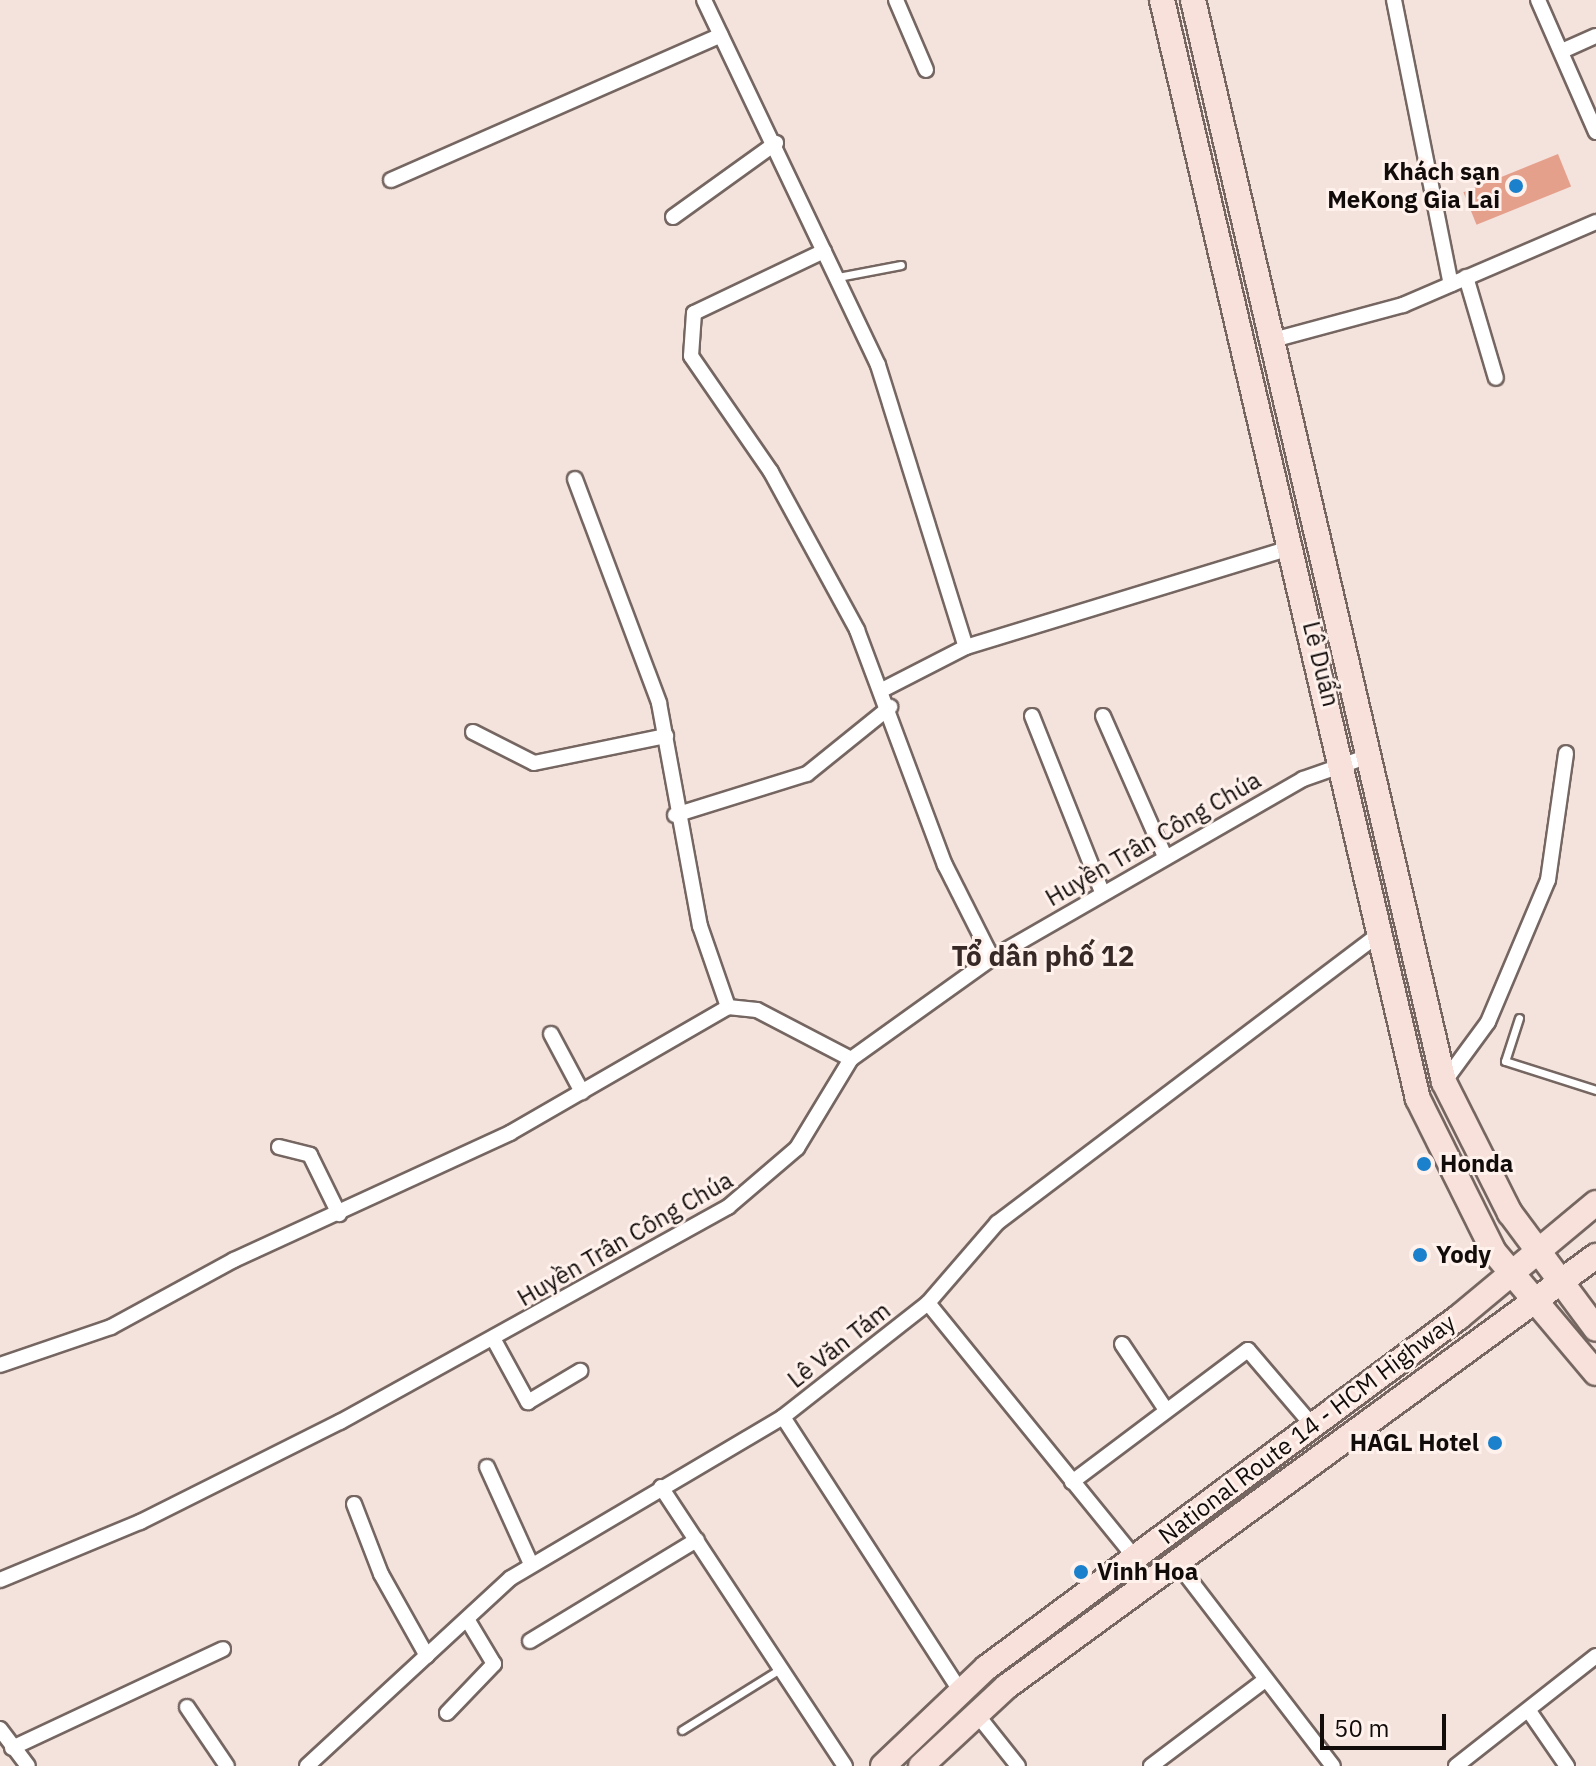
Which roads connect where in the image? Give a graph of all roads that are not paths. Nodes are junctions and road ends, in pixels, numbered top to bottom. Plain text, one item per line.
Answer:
1 (704, 0) edge
2 (896, 0) edge
3 (1162, 0) edge
4 (1193, 0) edge
5 (1394, 0) edge
6 (1538, 0) edge
7 (721, 35) junction
8 (1596, 36) edge
9 (1562, 51) junction
10 (926, 70) dead end
11 (1596, 132) edge
12 (776, 143) junction
13 (391, 180) dead end
14 (673, 217) dead end
15 (1596, 222) edge
16 (824, 251) junction
17 (901, 265) dead end
18 (838, 277) junction
19 (1466, 277) junction
20 (1451, 284) junction
21 (1277, 339) junction
22 (1496, 378) dead end
23 (575, 479) dead end
24 (1293, 547) junction
25 (966, 647) junction
26 (884, 689) junction
27 (890, 707) junction
28 (1032, 716) dead end
29 (1103, 716) dead end
30 (473, 732) dead end
31 (666, 736) junction
32 (1566, 753) dead end
33 (1372, 755) junction
34 (1345, 763) junction
35 (675, 815) junction
36 (1164, 854) junction
37 (1102, 892) junction
38 (1380, 933) junction
39 (992, 958) junction
40 (728, 1007) junction
41 (1519, 1018) dead end
42 (551, 1034) dead end
43 (851, 1059) junction
44 (1444, 1082) junction
45 (1596, 1090) edge
46 (582, 1092) junction
47 (279, 1147) dead end
48 (1596, 1203) edge
49 (339, 1214) junction
50 (1536, 1252) junction
51 (1596, 1256) edge
52 (1510, 1274) junction
53 (1559, 1284) junction
54 (928, 1303) junction
55 (1533, 1304) junction
56 (1596, 1329) edge
57 (494, 1340) junction
58 (1122, 1344) dead end
59 (0, 1365) edge
60 (580, 1371) dead end
61 (1596, 1373) edge
62 (1166, 1410) junction
63 (783, 1417) junction
64 (1312, 1425) junction
65 (487, 1467) dead end
66 (1072, 1482) junction
67 (661, 1487) junction
68 (354, 1504) dead end
69 (697, 1540) junction
70 (1135, 1558) junction
71 (1177, 1563) junction
72 (531, 1564) junction
73 (0, 1580) edge
74 (467, 1619) junction
75 (530, 1641) dead end
76 (223, 1649) dead end
77 (427, 1656) junction
78 (1596, 1656) edge
79 (780, 1669) junction
80 (1265, 1680) junction
81 (959, 1689) junction
82 (187, 1707) dead end
83 (1529, 1711) junction
84 (975, 1712) junction
85 (447, 1713) dead end
86 (0, 1729) edge
87 (682, 1730) dead end
88 (12, 1748) junction
89 (1170, 1760) edge
90 (28, 1766) edge
91 (227, 1766) edge
92 (307, 1766) edge
93 (845, 1766) edge
94 (883, 1766) edge
95 (921, 1766) edge
96 (1018, 1766) edge
97 (1151, 1766) edge
98 (1333, 1766) edge
99 (1456, 1766) edge
100 (1567, 1766) edge

1 - 7 street
2 - 10 street
3 - 24 main road, Lê Duẩn
4 - 21 main road, Lê Duẩn
5 - 20 street
6 - 9 street
7 - 12 street
7 - 13 street
8 - 9 street
9 - 11 street
12 - 14 street
12 - 16 street
15 - 19 street
16 - 18 street
16 - 26 street
17 - 18 lane
18 - 25 street
19 - 20 street
19 - 22 street
20 - 21 street
21 - 33 main road, Lê Duẩn
23 - 31 street
24 - 25 street
24 - 34 main road, Lê Duẩn
25 - 26 street
26 - 27 street
27 - 35 street
27 - 39 street
28 - 37 street
29 - 36 street
30 - 31 street
31 - 35 street
32 - 44 street
33 - 34 street, Huyền Trân Công Chúa
33 - 44 main road, Lê Duẩn
34 - 36 street, Huyền Trân Công Chúa
34 - 38 main road, Lê Duẩn
35 - 40 street
36 - 37 street, Huyền Trân Công Chúa
37 - 39 street, Huyền Trân Công Chúa
38 - 52 main road, Lê Duẩn
38 - 54 street, Lê Văn Tám
39 - 43 street, Huyền Trân Công Chúa
40 - 43 street
40 - 46 street
41 - 45 lane
42 - 46 street
43 - 57 street, Huyền Trân Công Chúa
44 - 50 main road, Lê Duẩn
46 - 49 street
47 - 49 street
48 - 50 main road, National Route 14 - HCM Highway
49 - 59 street
50 - 52 main road, National Route 14 - HCM Highway
50 - 53 main road, Lê Duẩn
51 - 53 main road, National Route 14 - HCM Highway
52 - 55 main road, Lê Duẩn
52 - 64 main road, National Route 14 - HCM Highway
53 - 55 main road, National Route 14 - HCM Highway
53 - 56 main road, Lê Duẩn
54 - 63 street, Lê Văn Tám
54 - 66 street
55 - 61 main road, Lê Duẩn
55 - 71 main road, National Route 14 - HCM Highway
57 - 60 street
57 - 73 street, Huyền Trân Công Chúa
58 - 62 street
62 - 64 street
62 - 66 street
63 - 67 street, Lê Văn Tám
63 - 81 street
64 - 70 main road, National Route 14 - HCM Highway
65 - 72 street
66 - 70 street
67 - 69 street
67 - 72 street, Lê Văn Tám
68 - 77 street
69 - 75 street
69 - 79 street
70 - 81 main road, National Route 14 - HCM Highway
71 - 80 street
71 - 84 main road, National Route 14 - HCM Highway
72 - 74 street, Lê Văn Tám
74 - 77 street, Lê Văn Tám
74 - 85 street
76 - 88 street
77 - 92 street, Lê Văn Tám
78 - 83 street
79 - 87 lane
79 - 93 street
80 - 89 street
80 - 98 street
81 - 94 main road, National Route 14 - HCM Highway
82 - 91 street
83 - 99 street
83 - 100 street
84 - 95 main road, National Route 14 - HCM Highway
84 - 96 street
86 - 88 street
88 - 90 street
89 - 97 street

